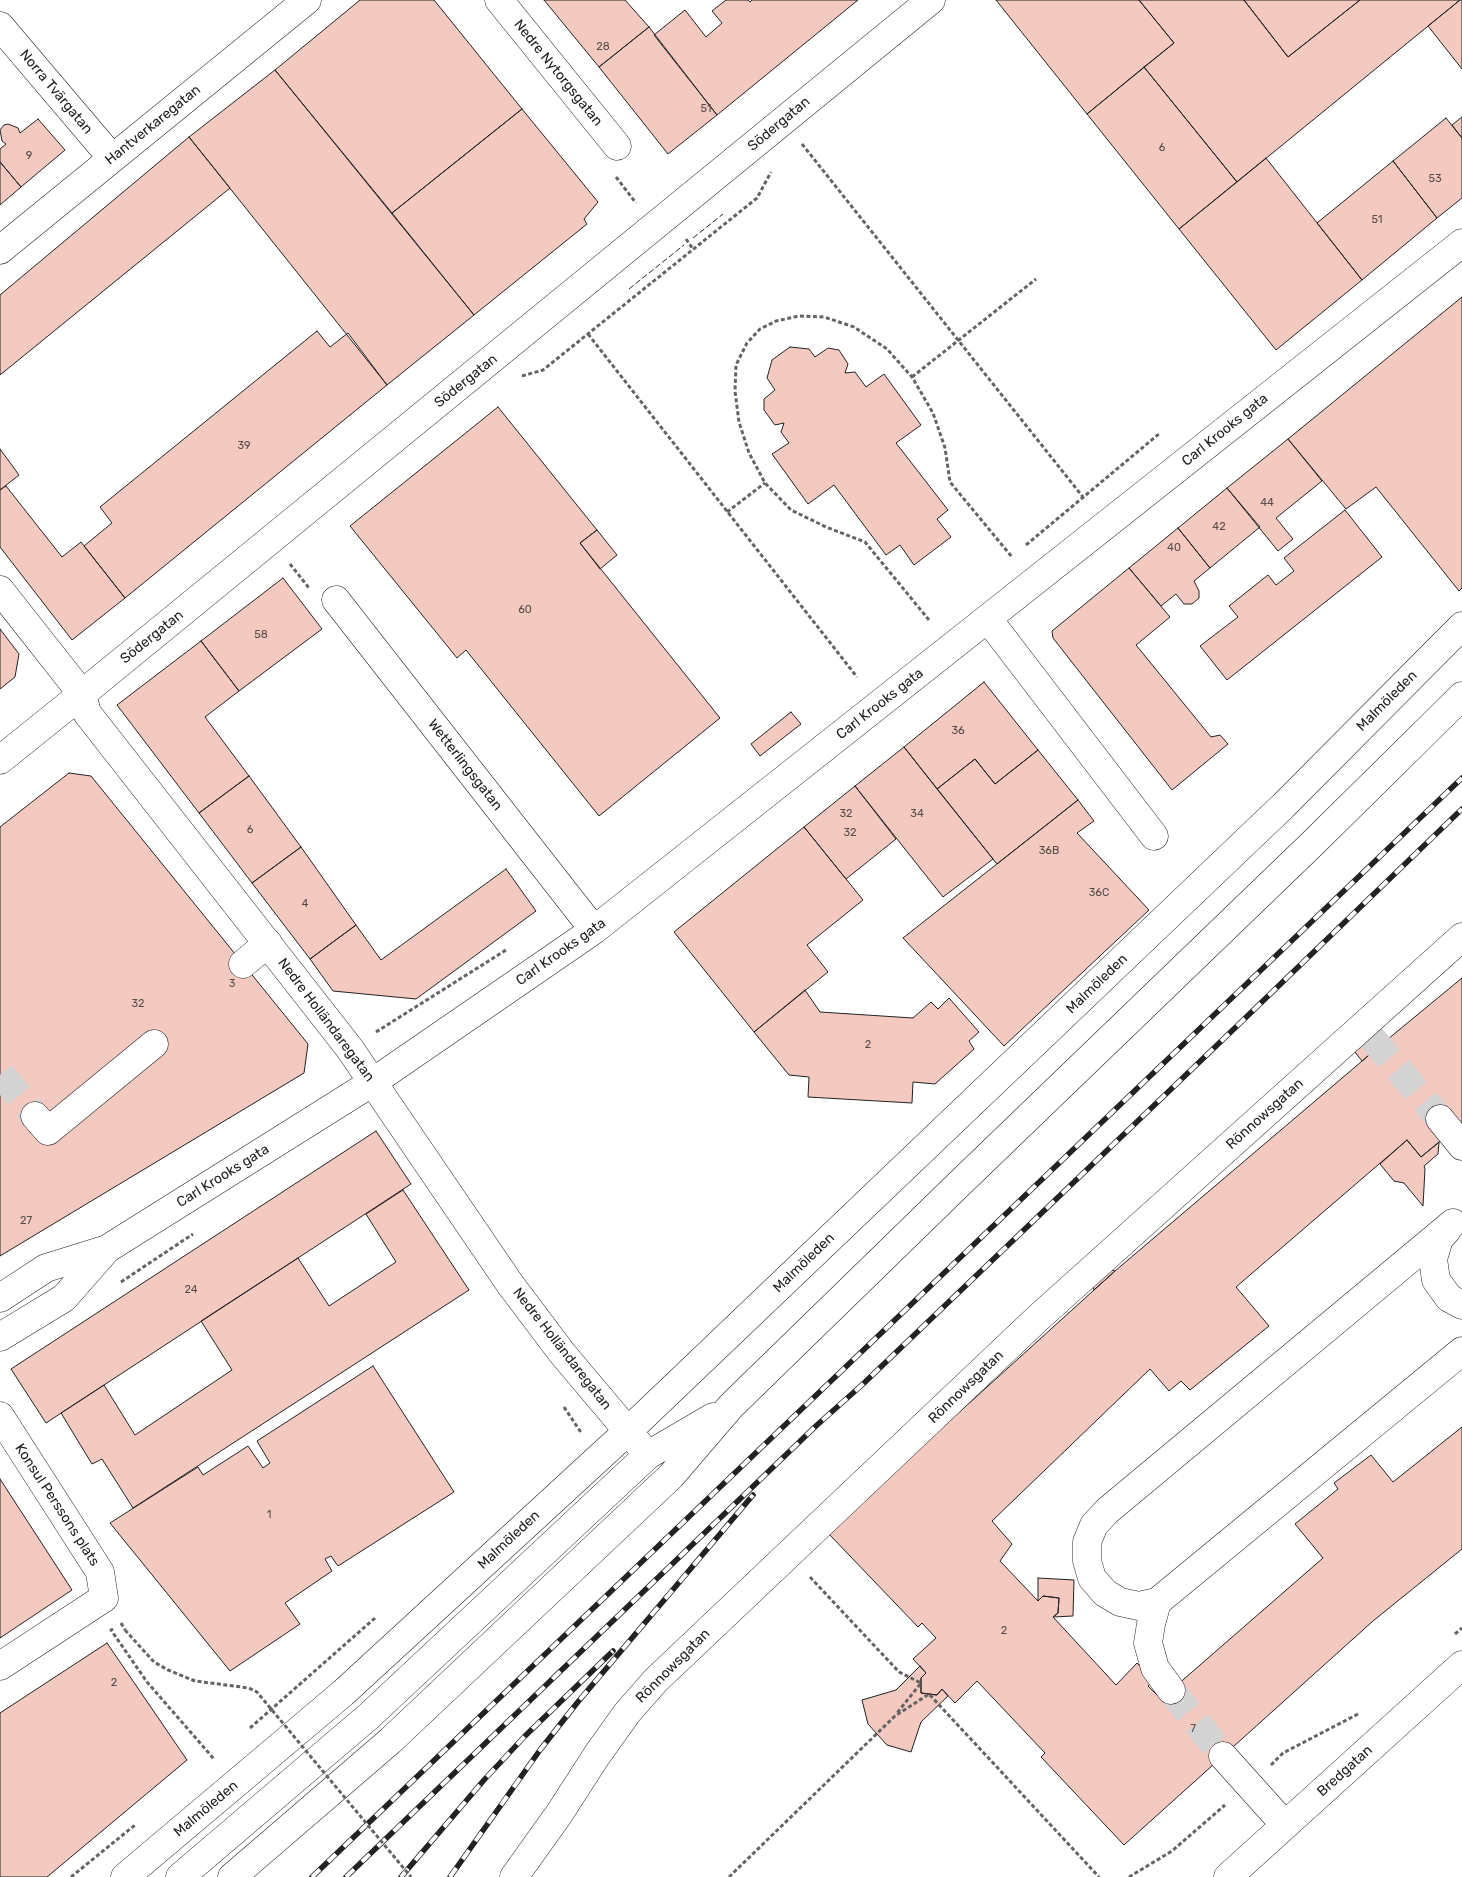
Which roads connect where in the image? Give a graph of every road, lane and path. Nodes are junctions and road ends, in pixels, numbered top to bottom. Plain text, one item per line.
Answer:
1 (307, 0) edge
2 (499, 0) edge
3 (931, 0) edge
4 (0, 26) edge
5 (797, 137) dead end
6 (617, 146) dead end
7 (112, 158) junction
8 (1462, 243) edge
9 (0, 250) edge
10 (1036, 279) dead end
11 (588, 334) dead end
12 (958, 341) junction
13 (912, 378) junction
14 (1160, 433) dead end
15 (765, 484) junction
16 (1083, 497) junction
17 (727, 512) junction
18 (1024, 548) dead end
19 (1018, 552) dead end
20 (1012, 557) junction
21 (1008, 560) dead end
22 (0, 590) edge
23 (336, 600) dead end
24 (988, 619) junction
25 (929, 620) dead end
26 (1462, 626) edge
27 (858, 677) dead end
28 (82, 694) junction
29 (1462, 696) edge
30 (0, 760) edge
31 (1154, 836) dead end
32 (594, 930) junction
33 (1462, 937) edge
34 (268, 944) junction
35 (509, 948) dead end
36 (243, 964) dead end
37 (154, 1044) dead end
38 (350, 1049) junction
39 (373, 1082) junction
40 (35, 1116) tunnel mouth
41 (1440, 1119) tunnel mouth
42 (1462, 1146) edge
43 (1458, 1220) edge
44 (194, 1234) dead end
45 (107, 1249) junction
46 (120, 1283) dead end
47 (0, 1298) edge
48 (1462, 1305) edge
49 (0, 1337) edge
50 (1462, 1351) edge
51 (561, 1402) dead end
52 (731, 1406) junction
53 (0, 1416) edge
54 (628, 1432) junction
55 (577, 1441) dead end
56 (648, 1455) junction
57 (806, 1572) dead end
58 (1158, 1602) junction
59 (379, 1614) dead end
60 (121, 1624) dead end
61 (1462, 1628) edge
62 (125, 1630) dead end
63 (1454, 1635) dead end
64 (1462, 1665) edge
65 (0, 1666) edge
66 (1171, 1690) tunnel mouth
67 (1361, 1713) dead end
68 (895, 1716) junction
69 (243, 1734) dead end
70 (221, 1753) dead end
71 (1223, 1756) tunnel mouth
72 (214, 1759) junction
73 (206, 1766) dead end
74 (1250, 1785) junction
75 (138, 1823) dead end
76 (1285, 1825) junction
77 (71, 1877) edge
78 (125, 1877) edge
79 (180, 1877) edge
80 (232, 1877) edge
81 (411, 1877) edge
82 (514, 1877) edge
83 (729, 1877) edge
84 (1099, 1877) edge
85 (1129, 1877) edge
86 (1228, 1877) edge

1 - 7 street, Hantverkaregatan
2 - 6 street, Nedre Nytorgsgatan
3 - 28 street, Södergatan
4 - 7 street, Norra Tvärgatan
5 - 12 path
7 - 9 street, Hantverkaregatan
8 - 24 street, Carl Krooks gata
10 - 12 path
11 - 17 path
12 - 13 path
12 - 16 path
13 - 15 path
13 - 20 path
14 - 16 path
15 - 17 path
15 - 25 path
16 - 18 path
17 - 27 path
19 - 20 path
20 - 21 path
22 - 28 street, Nedre Holländaregatan
23 - 32 street, Wetterlingsgatan
24 - 31 street
24 - 32 street, Carl Krooks gata
26 - 54 street, Malmöleden
28 - 30 street, Södergatan
28 - 34 street, Nedre Holländaregatan
29 - 52 street
32 - 39 street, Carl Krooks gata
33 - 82 street, Rönnowsgatan
34 - 36 street
34 - 38 street, Nedre Holländaregatan
35 - 38 path
37 - 40 street
38 - 39 street, Nedre Holländaregatan
39 - 45 street, Carl Krooks gata
39 - 54 street, Nedre Holländaregatan
41 - 42 street
43 - 48 street
43 - 58 street
44 - 46 path
45 - 47 street, Carl Krooks gata
45 - 49 street, Carl Krooks gata
50 - 58 street
51 - 55 path
52 - 56 street
52 - 80 street
53 - 65 street, Konsul Perssons plats
54 - 56 street, Nedre Holländaregatan
54 - 78 street, Malmöleden
56 - 79 street
57 - 68 path
58 - 66 street
59 - 69 path
60 - 72 path
61 - 63 path
62 - 81 path, bridge
64 - 76 street, Bredgatan
67 - 74 path
68 - 83 path
68 - 84 path
70 - 72 path
71 - 74 street
72 - 73 path
74 - 76 street
74 - 85 path
75 - 77 path
76 - 86 street, Bredgatan

